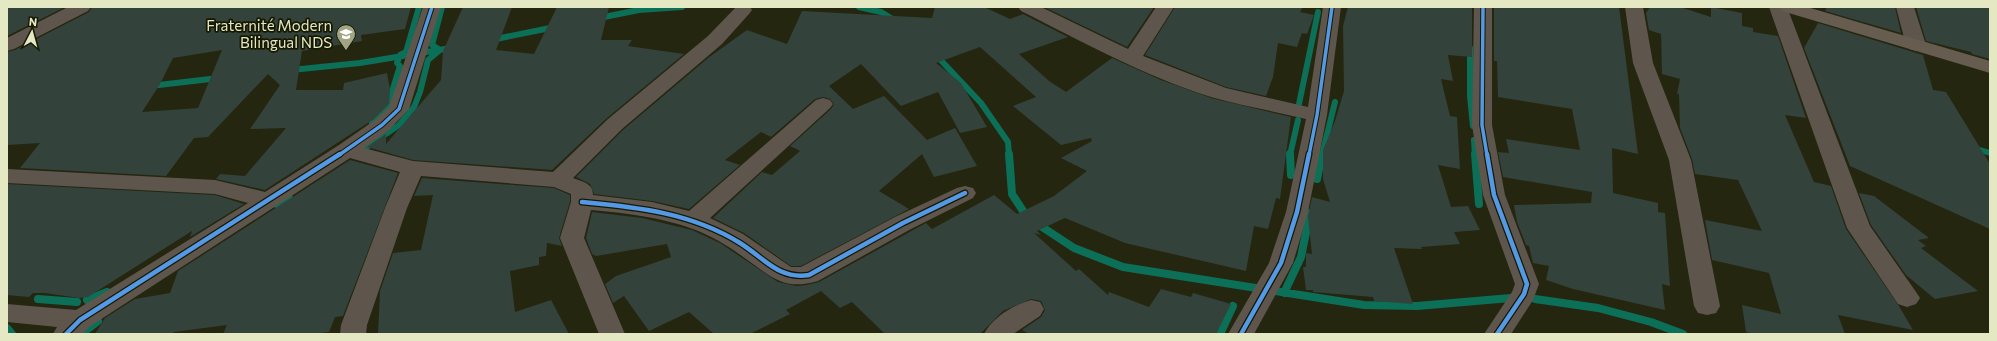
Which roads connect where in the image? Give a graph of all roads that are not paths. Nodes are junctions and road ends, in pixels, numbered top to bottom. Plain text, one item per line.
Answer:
1 (82, 7) edge
2 (432, 7) edge
3 (1027, 7) edge
4 (1165, 7) edge
5 (1332, 7) edge
6 (1483, 7) edge
7 (1634, 7) edge
8 (1778, 7) edge
9 (1788, 7) edge
10 (1905, 7) edge
11 (744, 10) dead end
12 (7, 45) edge
13 (1916, 45) junction
14 (1131, 59) junction
15 (1990, 67) edge
16 (823, 104) dead end
17 (1317, 115) junction
18 (347, 150) junction
19 (413, 168) junction
20 (7, 176) edge
21 (558, 180) junction
22 (965, 193) dead end
23 (268, 200) junction
24 (582, 202) junction
25 (694, 220) junction
26 (1907, 298) dead end
27 (1706, 306) dead end
28 (1031, 309) dead end
29 (7, 313) edge
30 (73, 327) edge
31 (353, 334) edge
32 (612, 334) edge
33 (997, 334) edge
34 (1241, 334) edge
35 (1497, 334) edge

1 - 12 street
2 - 18 street
3 - 14 street
4 - 14 street
5 - 17 street
6 - 35 street
7 - 27 street
8 - 26 street
9 - 13 main road
10 - 13 street
11 - 21 street
13 - 15 main road
14 - 17 street
16 - 25 street
17 - 34 street
18 - 19 street
18 - 23 street
19 - 21 street
19 - 31 street
20 - 23 street
21 - 24 street
22 - 25 street
23 - 30 street
24 - 25 street
24 - 32 street
28 - 33 street
29 - 30 street

